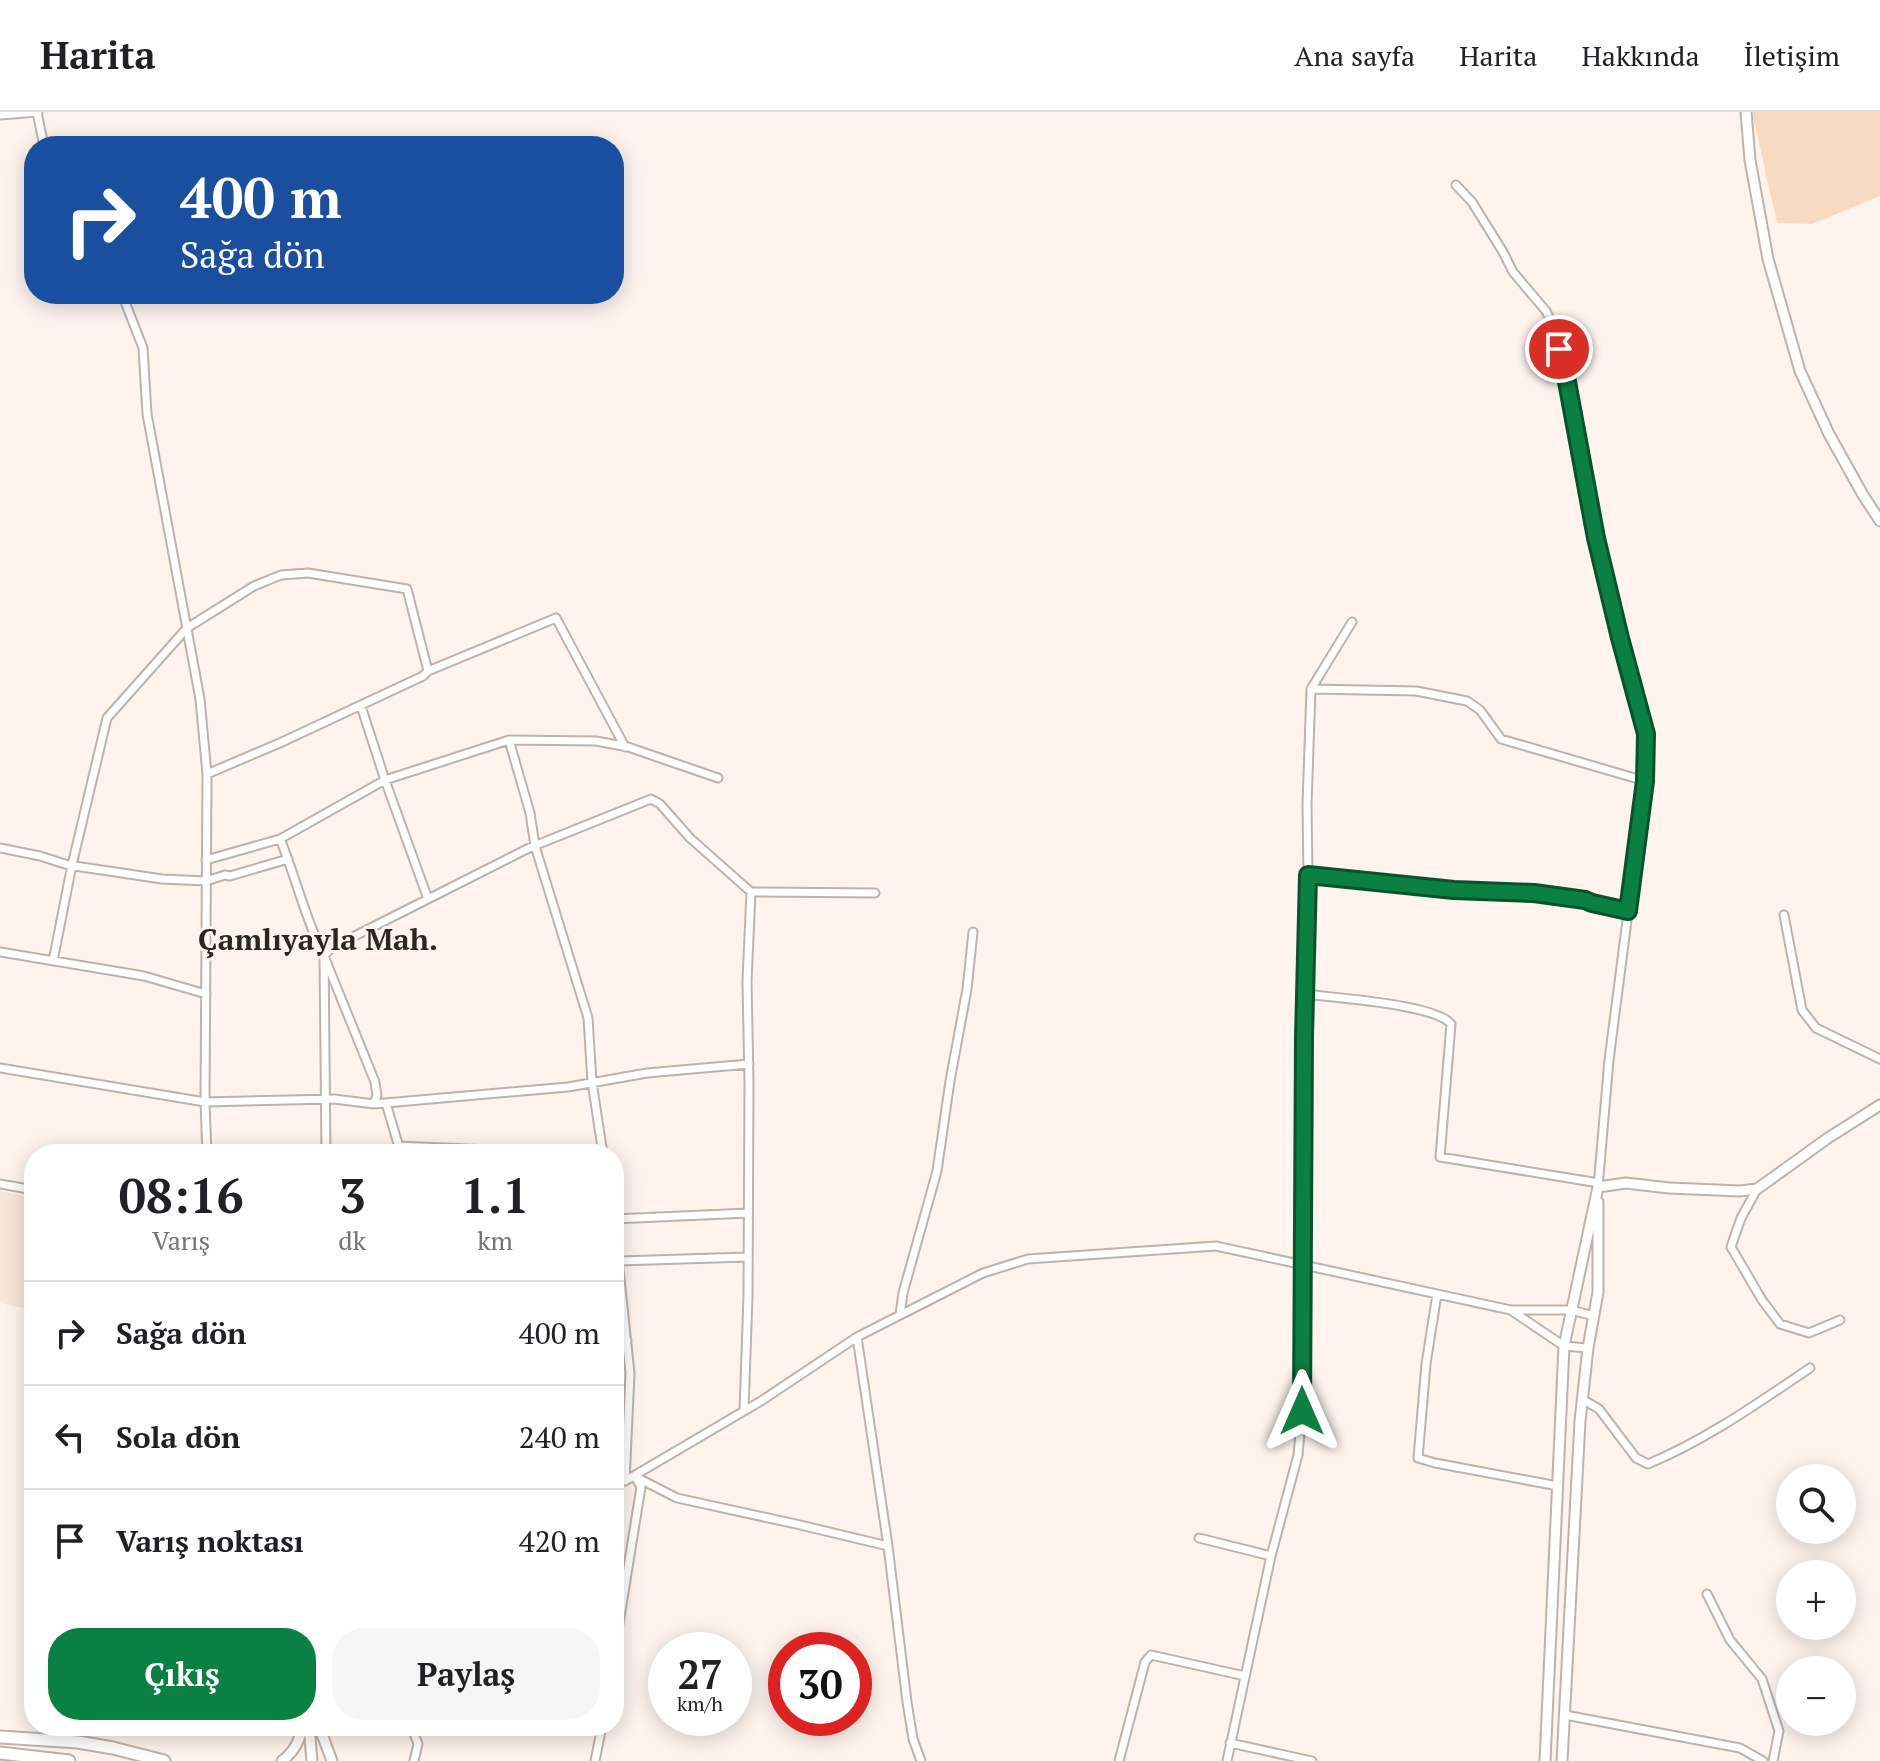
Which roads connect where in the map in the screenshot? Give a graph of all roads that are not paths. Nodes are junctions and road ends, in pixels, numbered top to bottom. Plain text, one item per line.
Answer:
1 (38, 112) edge
2 (1746, 112) edge
3 (0, 115) edge
4 (42, 136) edge
5 (1456, 185) dead end
6 (126, 304) edge
7 (1880, 521) edge
8 (1352, 622) dead end
9 (187, 628) junction
10 (428, 671) junction
11 (1311, 689) junction
12 (361, 706) junction
13 (509, 740) junction
14 (625, 747) junction
15 (207, 774) junction
16 (718, 778) dead end
17 (385, 780) junction
18 (1645, 781) junction
19 (280, 839) junction
20 (535, 846) junction
21 (0, 848) edge
22 (288, 859) junction
23 (206, 860) junction
24 (72, 865) junction
25 (1308, 875) junction
26 (206, 881) junction
27 (751, 892) junction
28 (875, 893) dead end
29 (428, 899) junction
30 (1628, 911) junction
31 (1784, 915) dead end
32 (973, 932) dead end
33 (0, 952) edge
34 (324, 956) junction
35 (53, 961) junction
36 (206, 994) junction
37 (1305, 994) junction
38 (1880, 1059) edge
39 (749, 1064) junction
40 (0, 1068) edge
41 (592, 1082) junction
42 (325, 1099) junction
43 (205, 1102) junction
44 (386, 1103) junction
45 (374, 1104) junction
46 (1880, 1105) edge
47 (207, 1144) edge
48 (326, 1144) edge
49 (398, 1144) edge
50 (601, 1144) edge
51 (0, 1184) edge
52 (1598, 1185) junction
53 (24, 1188) edge
54 (1757, 1189) junction
55 (748, 1213) junction
56 (624, 1220) edge
57 (748, 1257) junction
58 (624, 1261) edge
59 (1302, 1265) junction
60 (1437, 1294) junction
61 (624, 1310) edge
62 (1511, 1310) junction
63 (1571, 1310) junction
64 (900, 1314) junction
65 (1594, 1316) junction
66 (1840, 1320) dead end
67 (857, 1337) junction
68 (627, 1340) joint
69 (1564, 1346) junction
70 (1588, 1348) junction
71 (1810, 1368) dead end
72 (1582, 1399) junction
73 (744, 1411) junction
74 (634, 1476) junction
75 (625, 1481) joint
76 (1558, 1486) junction
77 (1199, 1538) dead end
78 (888, 1546) junction
79 (1271, 1556) junction
80 (624, 1590) edge
81 (1707, 1594) dead end
82 (1245, 1676) junction
83 (1565, 1715) junction
84 (302, 1736) edge
85 (308, 1736) edge
86 (323, 1736) edge
87 (415, 1736) edge
88 (600, 1736) edge
89 (0, 1737) edge
90 (1230, 1743) junction
91 (0, 1753) edge
92 (69, 1761) edge
93 (164, 1761) edge
94 (282, 1761) edge
95 (312, 1761) edge
96 (332, 1761) edge
97 (414, 1761) edge
98 (595, 1761) edge
99 (921, 1761) edge
100 (1119, 1761) edge
101 (1227, 1761) edge
102 (1312, 1761) edge
103 (1545, 1761) edge
104 (1562, 1761) edge
105 (1763, 1761) edge
106 (1773, 1761) edge

1 - 3 street
1 - 4 street
2 - 7 street
5 - 18 street
6 - 9 street
8 - 11 street
9 - 10 street
9 - 15 street
9 - 24 street
10 - 12 street
10 - 14 street
11 - 18 street
11 - 25 street
12 - 15 street
12 - 17 street
13 - 14 street
13 - 17 street
13 - 20 street
14 - 16 street
15 - 23 street
17 - 19 street
17 - 29 street
18 - 30 street
19 - 22 street
19 - 23 street
20 - 27 street
20 - 29 street
20 - 41 street
21 - 24 street
22 - 26 street
22 - 34 street
23 - 26 street
24 - 26 street
24 - 35 street
25 - 30 street
25 - 37 street
26 - 36 street
27 - 28 street
27 - 39 street
29 - 34 street
30 - 52 street
31 - 38 street
32 - 64 street
33 - 35 street
34 - 42 street
34 - 45 street
35 - 36 street
36 - 43 street
37 - 52 street
37 - 59 street
39 - 41 street
39 - 55 street
40 - 43 street
41 - 44 street
41 - 50 street
42 - 43 street
42 - 45 street
42 - 48 street
43 - 47 street
44 - 45 street
44 - 49 street
46 - 54 street
51 - 53 street
52 - 54 street
52 - 63 street
52 - 65 street
54 - 66 street
55 - 56 street
55 - 57 street
57 - 58 street
57 - 73 street
59 - 60 street
59 - 64 street
59 - 79 street
60 - 62 street
60 - 76 street
61 - 68 street
62 - 63 street
62 - 69 street
63 - 65 street
63 - 69 street
64 - 67 street
65 - 70 street
67 - 73 street
67 - 78 street
68 - 75 street
69 - 70 street
69 - 76 street
70 - 72 street
71 - 72 street
72 - 83 street
73 - 74 street
74 - 75 street
74 - 78 street
74 - 80 street
76 - 103 street
77 - 79 street
78 - 99 street
79 - 82 street
81 - 106 street
82 - 90 street
82 - 100 street
83 - 104 street
83 - 105 street
84 - 94 street
85 - 95 street
86 - 96 street
87 - 97 street
88 - 98 street
89 - 93 main road
90 - 101 street
90 - 102 street
91 - 92 main road

